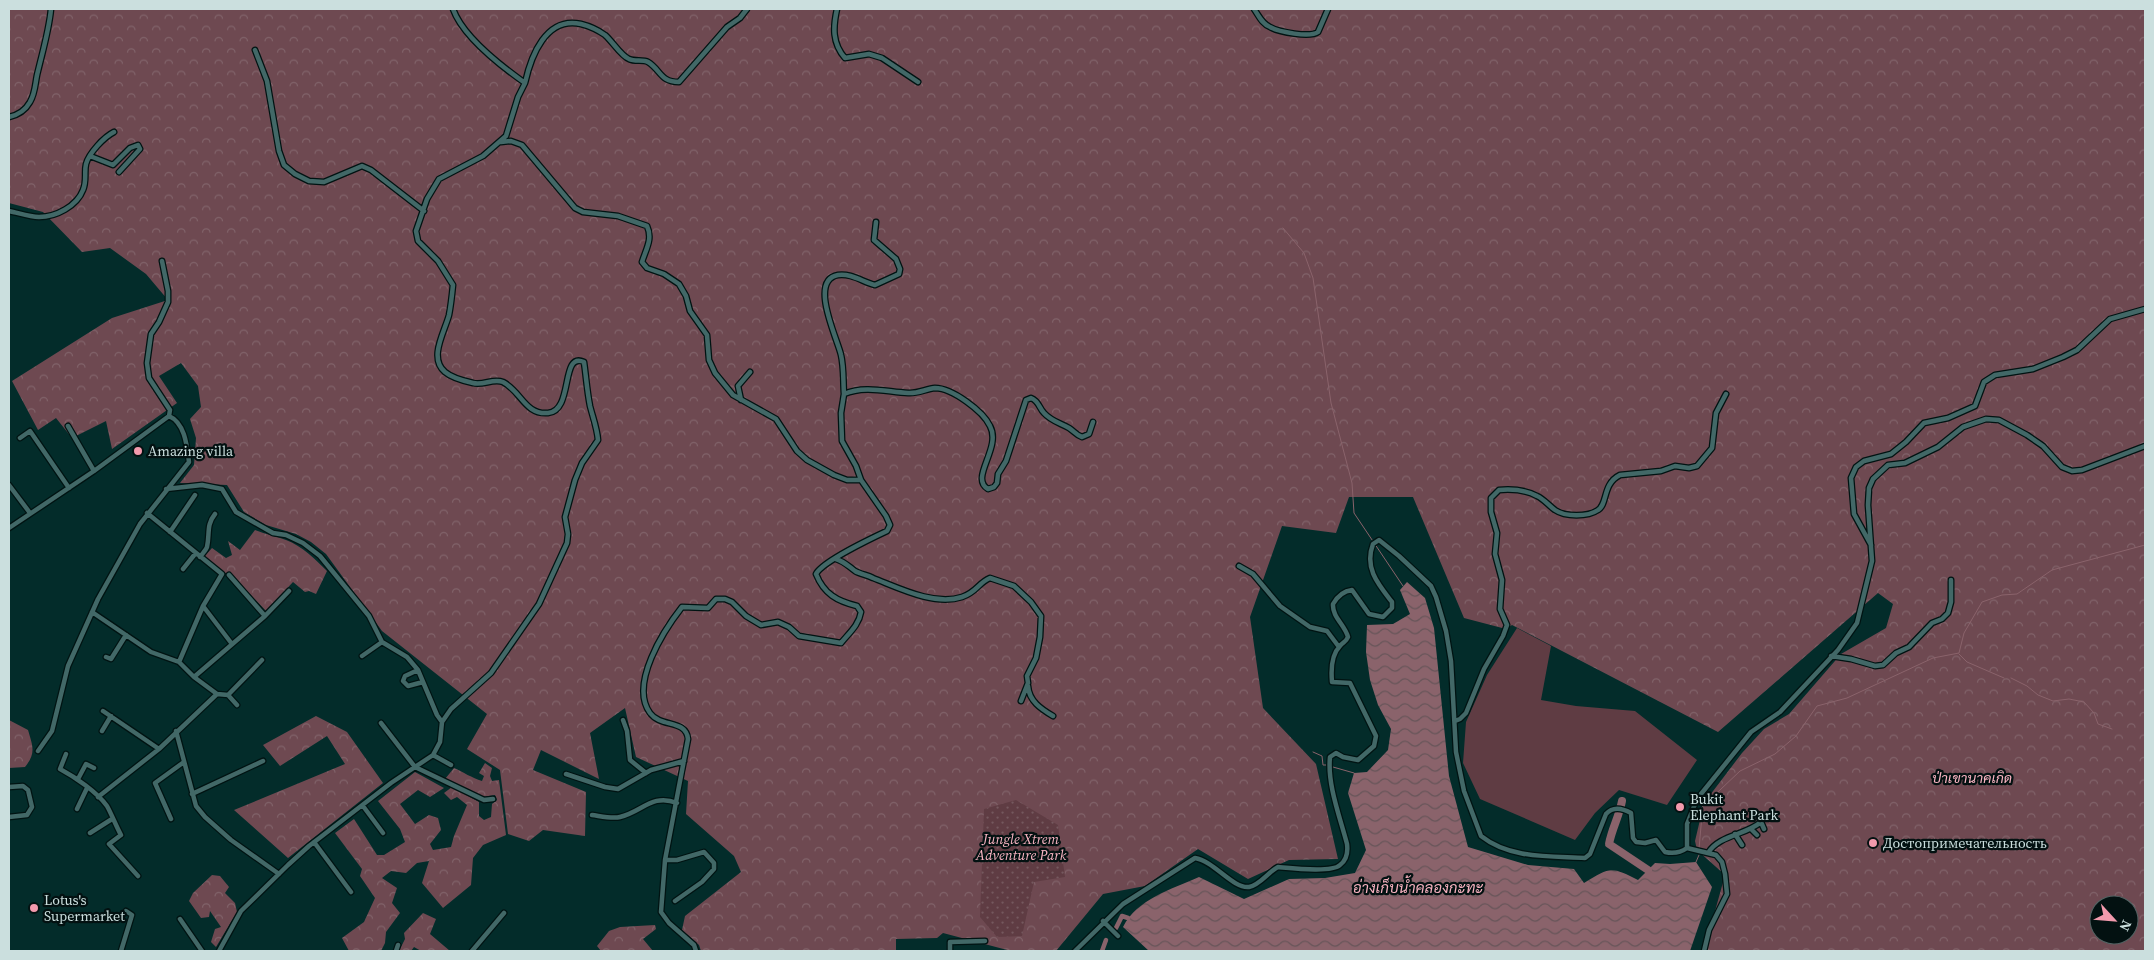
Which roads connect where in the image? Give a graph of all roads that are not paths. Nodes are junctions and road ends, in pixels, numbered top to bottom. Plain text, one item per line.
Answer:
1 (51, 9) edge
2 (453, 9) edge
3 (747, 9) edge
4 (837, 9) edge
5 (1254, 9) edge
6 (1328, 9) edge
7 (255, 50) dead end
8 (918, 82) dead end
9 (524, 83) junction
10 (9, 117) edge
11 (114, 132) dead end
12 (501, 142) junction
13 (90, 156) junction
14 (119, 172) dead end
15 (424, 211) junction
16 (9, 212) edge
17 (876, 222) dead end
18 (162, 261) dead end
19 (2145, 309) edge
20 (750, 372) dead end
21 (844, 394) junction
22 (1726, 394) dead end
23 (741, 400) junction
24 (169, 416) junction
25 (1093, 422) dead end
26 (68, 426) dead end
27 (20, 438) dead end
28 (2145, 446) edge
29 (94, 471) junction
30 (861, 480) junction
31 (9, 485) edge
32 (69, 488) junction
33 (166, 489) junction
34 (195, 494) dead end
35 (30, 513) junction
36 (147, 513) junction
37 (215, 514) dead end
38 (9, 528) edge
39 (170, 532) junction
40 (1871, 545) dead end
41 (198, 555) junction
42 (836, 559) junction
43 (1240, 566) dead end
44 (183, 569) dead end
45 (229, 575) dead end
46 (1951, 580) dead end
47 (289, 591) dead end
48 (203, 606) junction
49 (92, 612) junction
50 (265, 616) junction
51 (126, 635) junction
52 (382, 642) junction
53 (232, 644) junction
54 (1339, 646) junction
55 (362, 656) dead end
56 (1831, 656) junction
57 (106, 657) dead end
58 (262, 660) dead end
59 (179, 662) junction
60 (418, 670) junction
61 (194, 677) junction
62 (423, 682) junction
63 (1028, 683) junction
64 (217, 694) junction
65 (228, 695) junction
66 (1021, 701) dead end
67 (237, 705) dead end
68 (103, 711) dead end
69 (111, 716) junction
70 (1053, 716) dead end
71 (623, 720) dead end
72 (1455, 721) junction
73 (442, 722) junction
74 (381, 723) dead end
75 (176, 731) junction
76 (102, 732) dead end
77 (159, 749) junction
78 (38, 751) dead end
79 (66, 754) dead end
80 (433, 755) junction
81 (262, 761) dead end
82 (684, 761) junction
83 (184, 762) junction
84 (451, 765) dead end
85 (415, 767) junction
86 (94, 768) dead end
87 (646, 772) junction
88 (566, 774) dead end
89 (78, 779) junction
90 (9, 787) edge
91 (88, 788) junction
92 (192, 794) junction
93 (98, 797) junction
94 (494, 799) dead end
95 (677, 803) junction
96 (363, 806) junction
97 (76, 809) dead end
98 (592, 815) dead end
99 (9, 817) edge
100 (112, 819) junction
101 (171, 819) dead end
102 (1750, 829) junction
103 (1764, 829) dead end
104 (90, 833) dead end
105 (384, 833) dead end
106 (1735, 834) junction
107 (1757, 836) dead end
108 (314, 842) junction
109 (1742, 845) dead end
110 (1687, 848) junction
111 (1708, 853) junction
112 (665, 860) junction
113 (279, 874) junction
114 (138, 876) dead end
115 (351, 892) dead end
116 (676, 901) dead end
117 (126, 911) dead end
118 (504, 913) dead end
119 (180, 919) dead end
120 (1103, 921) junction
121 (1118, 936) dead end
122 (985, 941) dead end
123 (398, 945) dead end
124 (121, 951) edge
125 (202, 951) edge
126 (219, 951) edge
127 (396, 951) edge
128 (472, 951) edge
129 (696, 951) edge
130 (950, 951) edge
131 (1075, 951) edge
132 (1704, 951) edge

1 - 10 street
2 - 9 street
3 - 9 street
4 - 8 street
5 - 6 street
7 - 15 street
9 - 12 street
11 - 13 street
12 - 15 street
12 - 23 street
13 - 14 street
13 - 16 street
15 - 73 street
17 - 21 street
18 - 24 street
19 - 40 street
20 - 23 street
21 - 25 street
21 - 30 street
22 - 72 street
23 - 30 street
24 - 29 street
24 - 33 street
26 - 29 street
27 - 32 street
28 - 56 street
29 - 32 street
30 - 42 street
31 - 35 street
32 - 35 street
33 - 36 street
33 - 52 street
34 - 39 street
35 - 38 street
36 - 39 street
36 - 49 street
37 - 41 street
39 - 41 street
41 - 44 street
41 - 48 street
42 - 63 street
42 - 82 street
43 - 54 street
45 - 50 street
46 - 56 street
47 - 50 street
48 - 53 street
48 - 59 street
49 - 51 street
49 - 78 street
50 - 53 street
51 - 57 street
51 - 59 street
52 - 55 street
52 - 60 street
53 - 61 street
54 - 72 street
54 - 120 street
56 - 110 street
58 - 65 street
59 - 61 street
60 - 62 street
60 - 62 street
61 - 64 street
62 - 73 street
63 - 66 street
63 - 70 street
64 - 65 street
64 - 75 street
65 - 67 street
68 - 69 street
69 - 76 street
69 - 77 street
71 - 87 street
72 - 110 street
73 - 80 street
74 - 85 street
75 - 77 street
75 - 83 street
77 - 93 street
79 - 89 street
80 - 84 street
80 - 85 street
81 - 92 street
82 - 87 street
82 - 95 street
83 - 92 street
83 - 101 street
85 - 94 street
85 - 96 street
86 - 89 street
87 - 88 street
89 - 91 street
90 - 99 street
91 - 93 street
91 - 97 street
92 - 113 street
93 - 100 street
95 - 98 street
95 - 112 street
96 - 105 street
96 - 108 street
100 - 104 street
100 - 114 street
102 - 103 street
102 - 106 street
102 - 107 street
106 - 109 street
106 - 111 street
108 - 113 street
108 - 115 street
110 - 111 street
111 - 132 street
112 - 116 street
112 - 129 street
113 - 126 street
117 - 124 street
118 - 128 street
119 - 125 street
120 - 121 street
120 - 131 street
122 - 130 street
123 - 127 street

